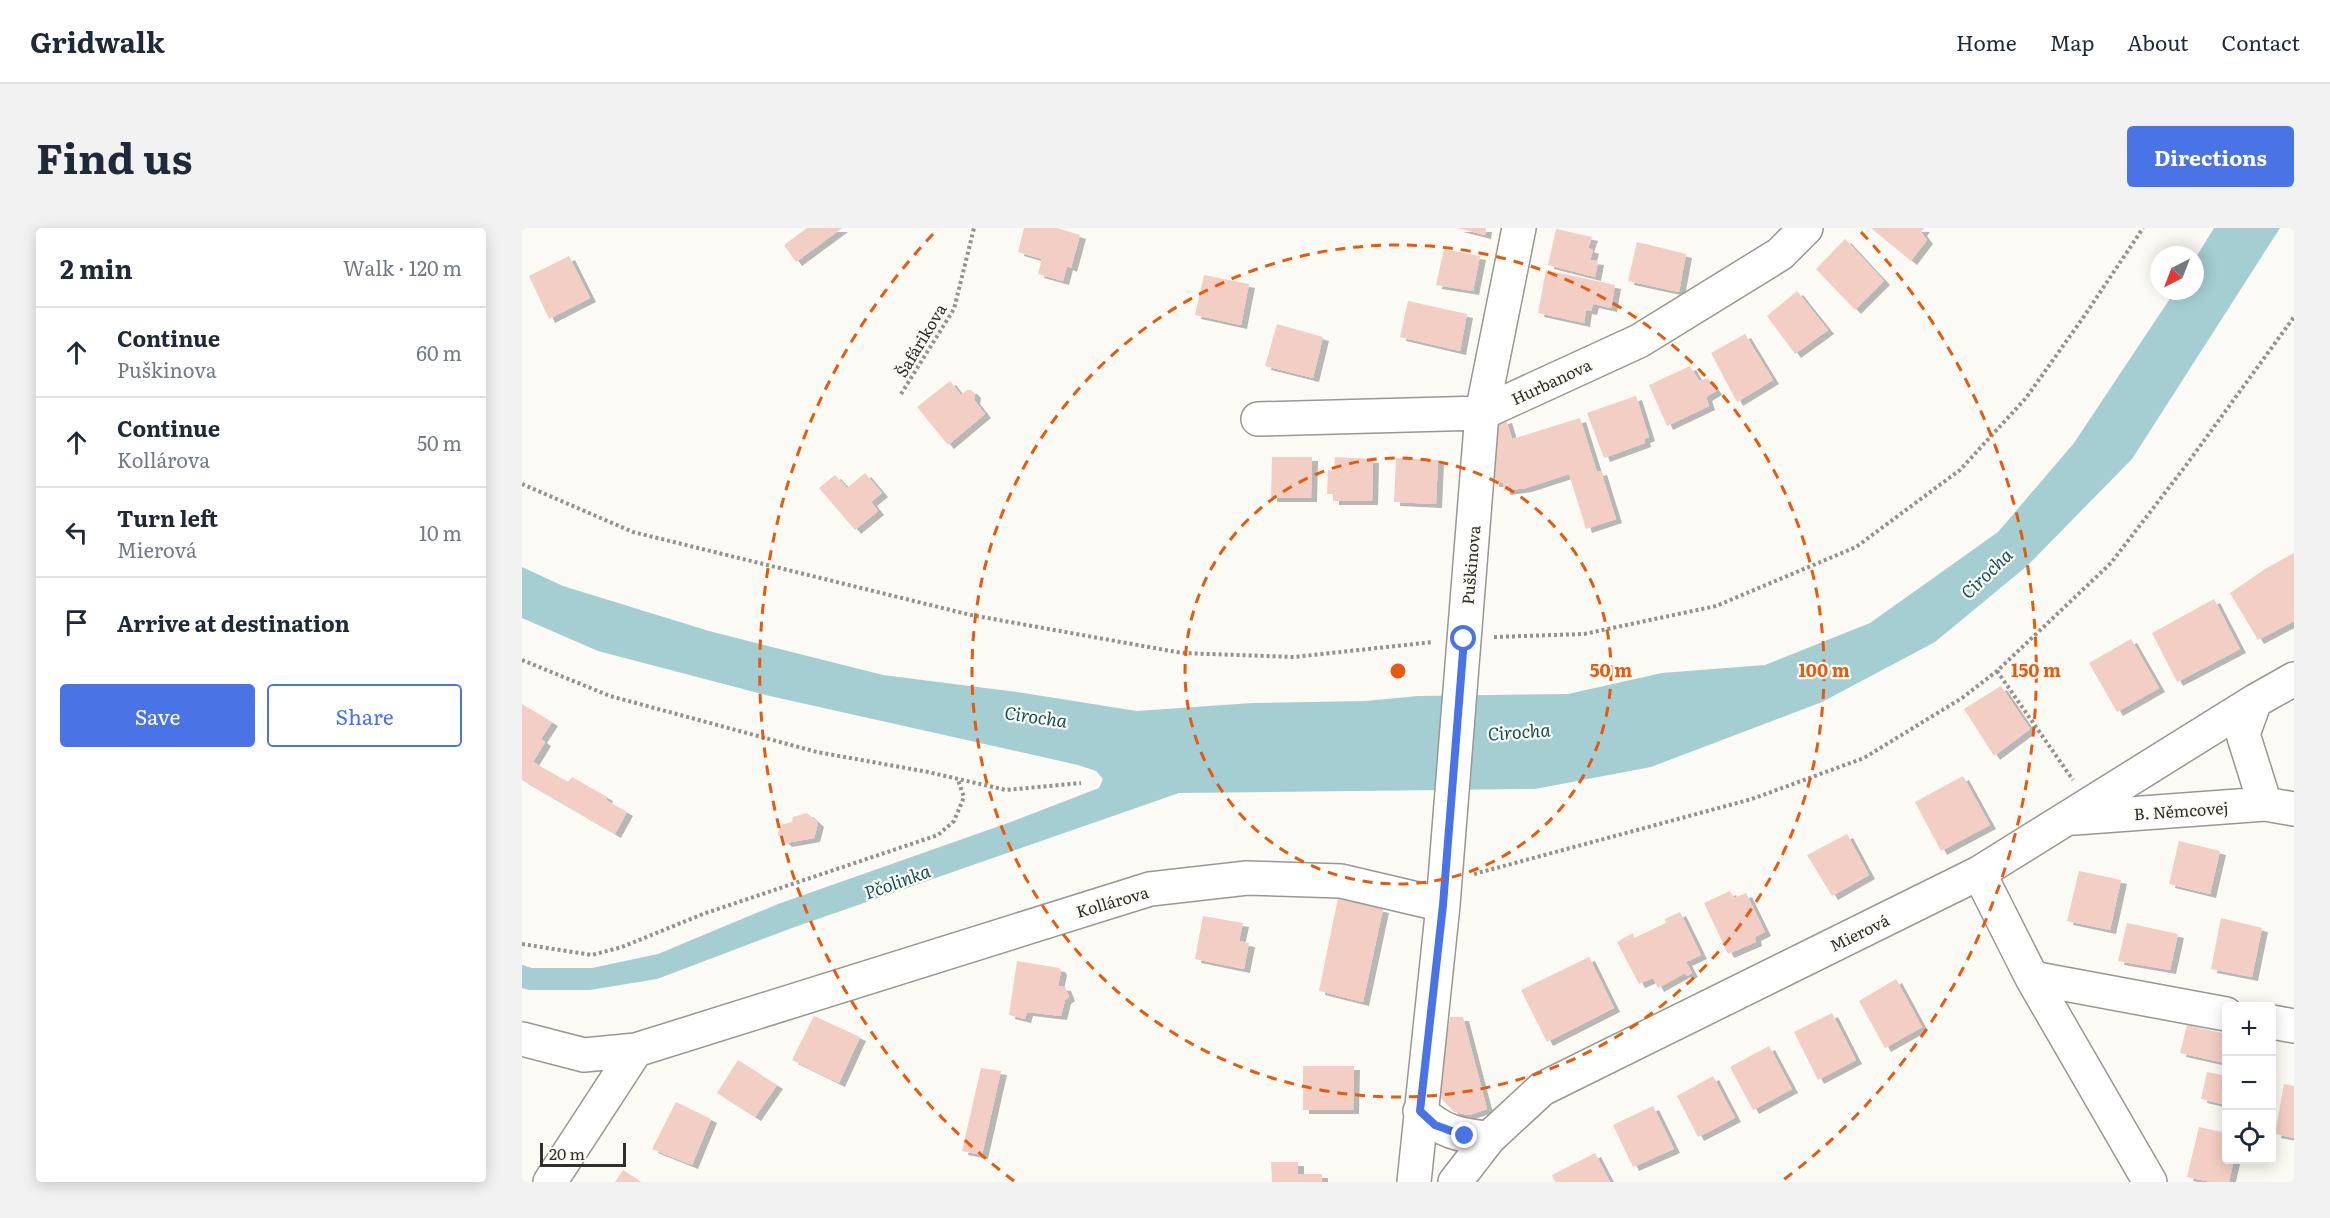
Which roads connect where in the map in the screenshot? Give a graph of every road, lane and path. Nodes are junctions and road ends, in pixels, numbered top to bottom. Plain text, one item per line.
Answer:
1 (974, 228) edge
2 (1519, 228) edge
3 (1806, 228) edge
4 (2143, 228) edge
5 (2294, 317) edge
6 (901, 394) dead end
7 (1482, 413) junction
8 (1258, 419) dead end
9 (522, 484) edge
10 (1464, 639) junction
11 (1430, 642) dead end
12 (522, 660) edge
13 (1997, 671) junction
14 (2294, 679) edge
15 (2254, 701) junction
16 (957, 779) junction
17 (1081, 783) dead end
18 (2077, 786) dead end
19 (2279, 807) edge
20 (2068, 819) junction
21 (1979, 873) junction
22 (1444, 889) junction
23 (522, 944) edge
24 (2032, 978) junction
25 (2222, 1013) edge
26 (2276, 1023) edge
27 (2294, 1026) edge
28 (522, 1038) edge
29 (636, 1050) junction
30 (1420, 1111) junction
31 (1489, 1138) junction
32 (550, 1182) edge
33 (1414, 1182) edge
34 (1455, 1182) edge
35 (2150, 1182) edge

1 - 6 path, Šafárikova
2 - 7 street, Puškinova
3 - 7 street, Hurbanova
4 - 10 path
5 - 13 path
7 - 8 street, Hurbanova
7 - 10 street, Puškinova
9 - 11 path
10 - 22 street, Puškinova
12 - 16 path
13 - 18 path
13 - 22 path
14 - 15 street, Mierová
15 - 19 street
15 - 20 street, Mierová
16 - 17 path
16 - 23 path
19 - 20 street, B. Němcovej
20 - 21 street, Mierová
21 - 24 street
21 - 31 street, Mierová
22 - 29 street, Kollárova
22 - 30 street
24 - 25 street
24 - 35 street
26 - 27 street
28 - 29 street, Kollárova
29 - 32 street
30 - 31 street
30 - 33 street
31 - 34 street, Mierová

